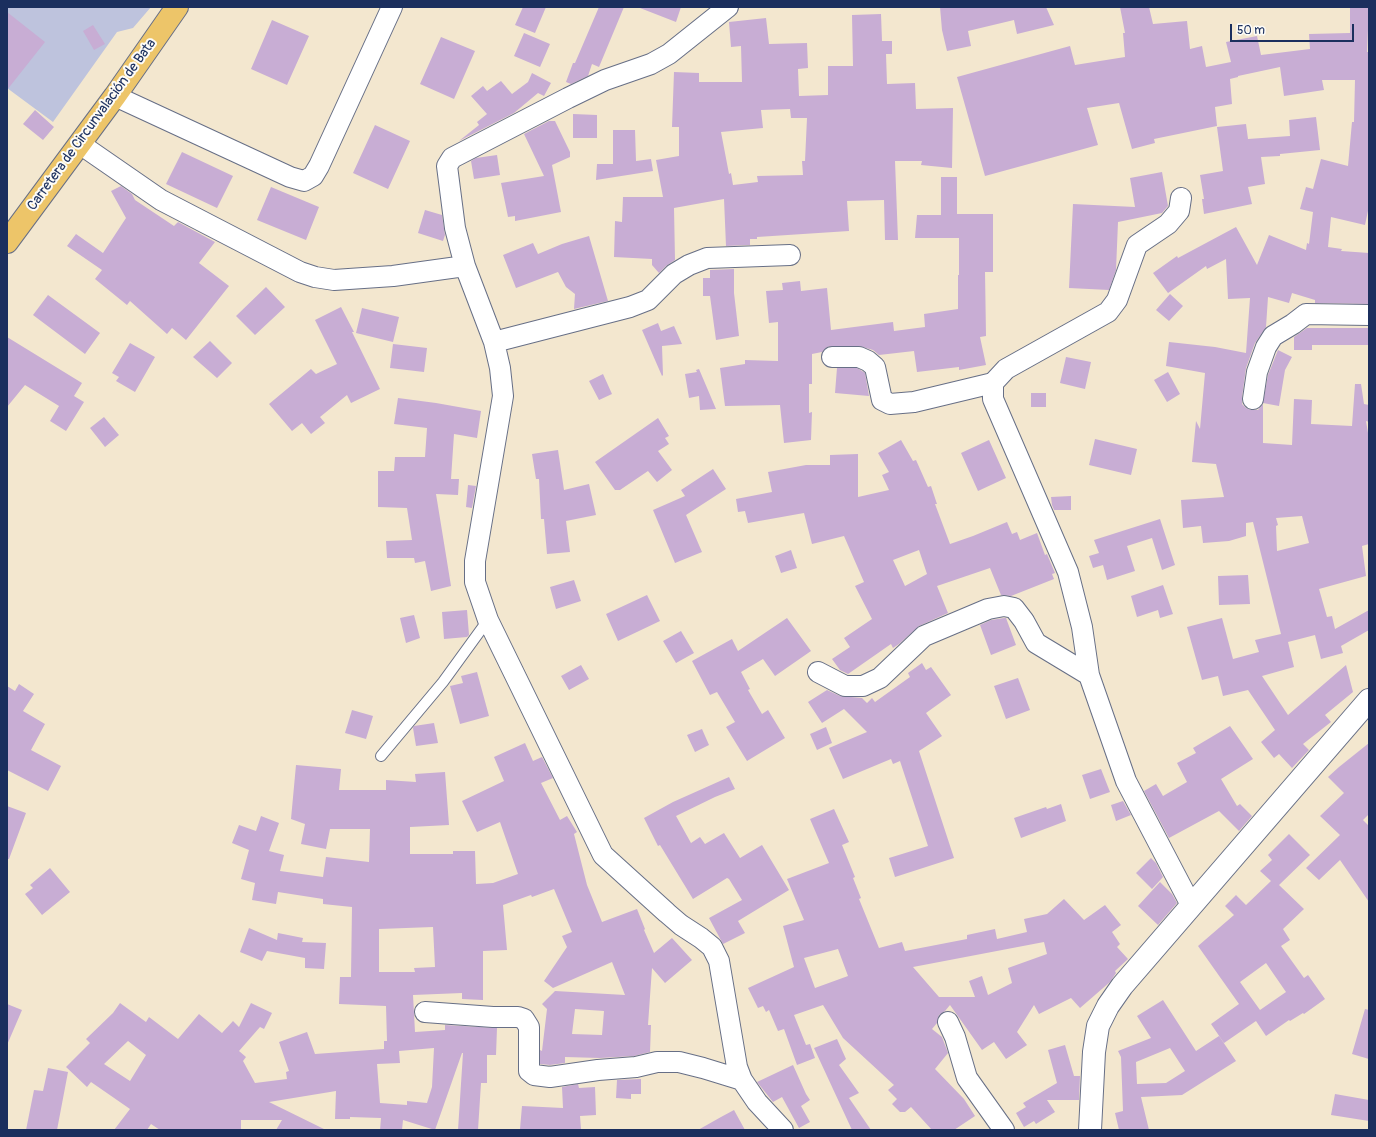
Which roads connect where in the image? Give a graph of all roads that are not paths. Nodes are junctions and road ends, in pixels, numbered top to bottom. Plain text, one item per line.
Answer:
1 (177, 7) edge
2 (392, 7) edge
3 (728, 7) edge
4 (115, 96) junction
5 (80, 144) junction
6 (1181, 198) dead end
7 (7, 242) edge
8 (790, 255) dead end
9 (465, 266) junction
10 (1369, 315) edge
11 (494, 342) junction
12 (832, 356) dead end
13 (993, 383) junction
14 (1253, 399) dead end
15 (488, 620) junction
16 (818, 672) dead end
17 (1089, 675) junction
18 (1367, 706) edge
19 (381, 756) dead end
20 (1191, 905) junction
21 (424, 1012) dead end
22 (948, 1022) dead end
23 (742, 1080) junction
24 (783, 1130) edge
25 (1004, 1130) edge
26 (1090, 1130) edge

1 - 4 main road, Carretera de Circunvalación de Bata
2 - 4 street
3 - 9 street
4 - 5 main road, Carretera de Circunvalación de Bata
5 - 7 main road, Carretera de Circunvalación de Bata
5 - 9 street
6 - 13 street
8 - 11 street
9 - 11 street
10 - 14 street
11 - 15 street
12 - 13 street
13 - 17 street
15 - 19 lane
15 - 23 street
16 - 17 street
17 - 20 street
18 - 20 street
20 - 26 street
21 - 23 street
22 - 25 street
23 - 24 street

